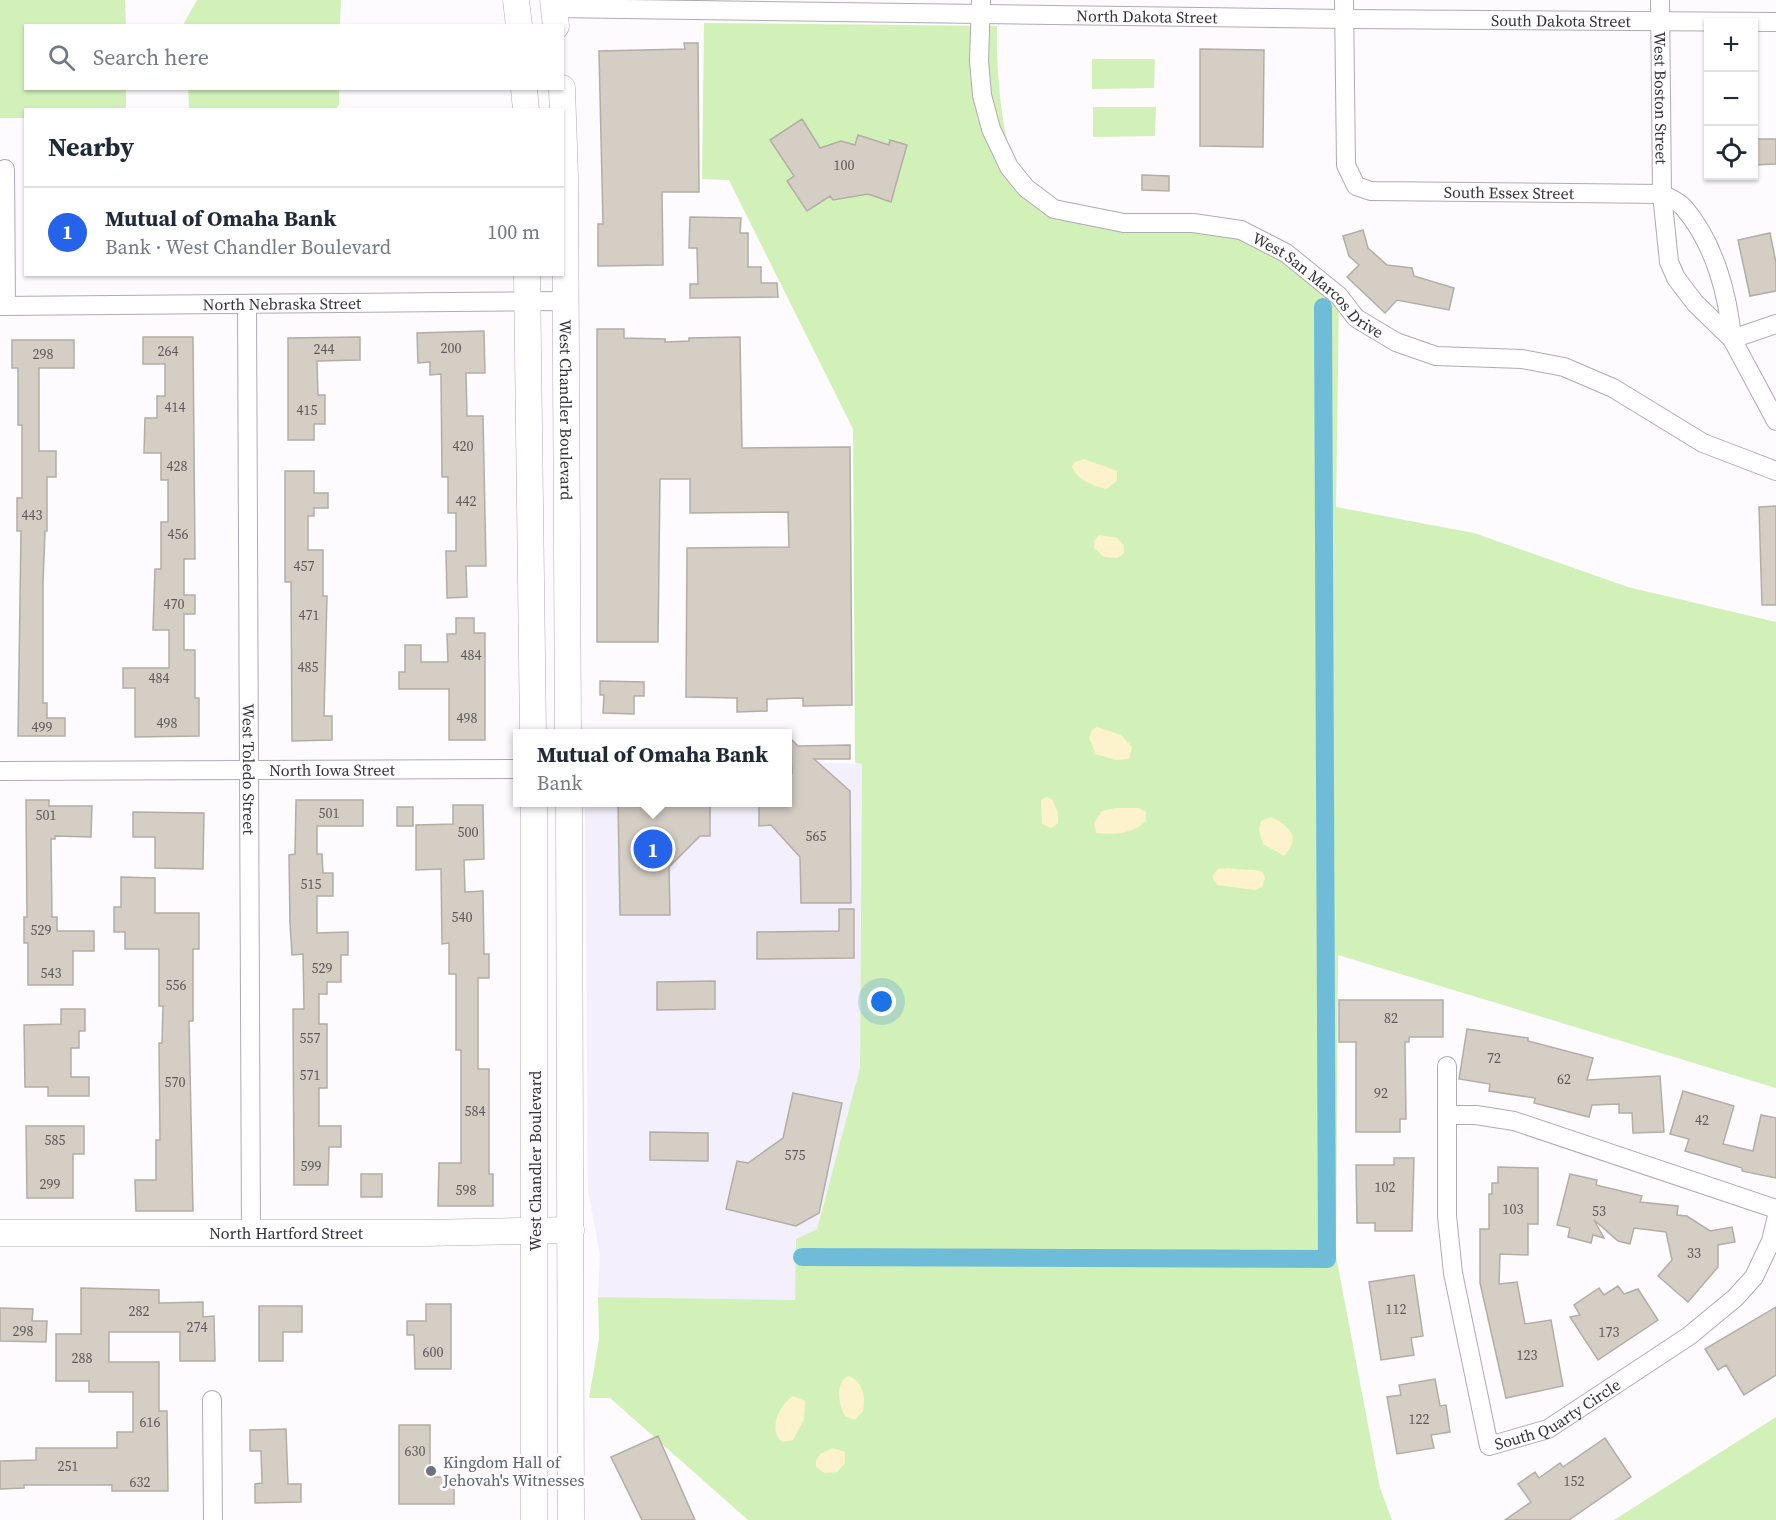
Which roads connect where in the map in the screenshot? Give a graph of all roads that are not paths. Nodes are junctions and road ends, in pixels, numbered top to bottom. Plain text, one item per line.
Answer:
1 (516, 0) edge
2 (1344, 0) edge
3 (1660, 0) edge
4 (980, 7) edge
5 (554, 11) edge
6 (1345, 20) junction
7 (1660, 20) junction
8 (1776, 22) edge
9 (519, 24) edge
10 (524, 90) edge
11 (562, 90) edge
12 (526, 108) edge
13 (562, 108) edge
14 (4, 169) dead end
15 (1662, 194) junction
16 (564, 230) edge
17 (527, 276) edge
18 (527, 301) junction
19 (565, 301) junction
20 (247, 304) junction
21 (3, 305) edge
22 (1776, 324) edge
23 (1732, 339) junction
24 (1776, 422) edge
25 (1776, 471) edge
26 (533, 729) edge
27 (568, 729) edge
28 (513, 769) edge
29 (0, 771) edge
30 (249, 771) junction
31 (534, 807) edge
32 (569, 807) edge
33 (1447, 1066) dead end
34 (1447, 1115) junction
35 (1776, 1209) edge
36 (1776, 1220) edge
37 (572, 1230) junction
38 (535, 1231) junction
39 (0, 1233) edge
40 (251, 1233) junction
41 (212, 1400) dead end
42 (213, 1520) edge
43 (534, 1520) edge
44 (571, 1520) edge

1 - 9 main road
2 - 6 street
3 - 7 street, West Boston Street
4 - 5 street, North Dakota Street
4 - 6 street, North Dakota Street
4 - 25 street, West San Marcos Drive
6 - 7 street, South Dakota Street
6 - 15 street, South Essex Street
7 - 8 street, South Dakota Street
7 - 15 street, West Boston Street
10 - 12 main road
11 - 13 main road, West Chandler Boulevard
14 - 21 street
15 - 23 street, West Boston Street
15 - 23 street, West Boston Street
16 - 19 main road, West Chandler Boulevard
17 - 18 main road
18 - 19 street, North Nebraska Street
18 - 20 street, North Nebraska Street
18 - 26 main road
19 - 27 main road, West Chandler Boulevard
20 - 21 street, North Nebraska Street
20 - 30 street, West Toledo Street
22 - 23 street
23 - 24 street, West Boston Street
28 - 30 street, North Iowa Street
29 - 30 street, North Iowa Street
30 - 40 street, West Toledo Street
31 - 38 main road, West Chandler Boulevard
32 - 37 main road
33 - 34 street, South Quarty Circle
34 - 35 street
34 - 36 street, South Quarty Circle
37 - 38 main road, North Hartford Street
37 - 44 main road
38 - 40 main road, North Hartford Street
38 - 43 main road, West Chandler Boulevard
39 - 40 main road, North Hartford Street
41 - 42 street

